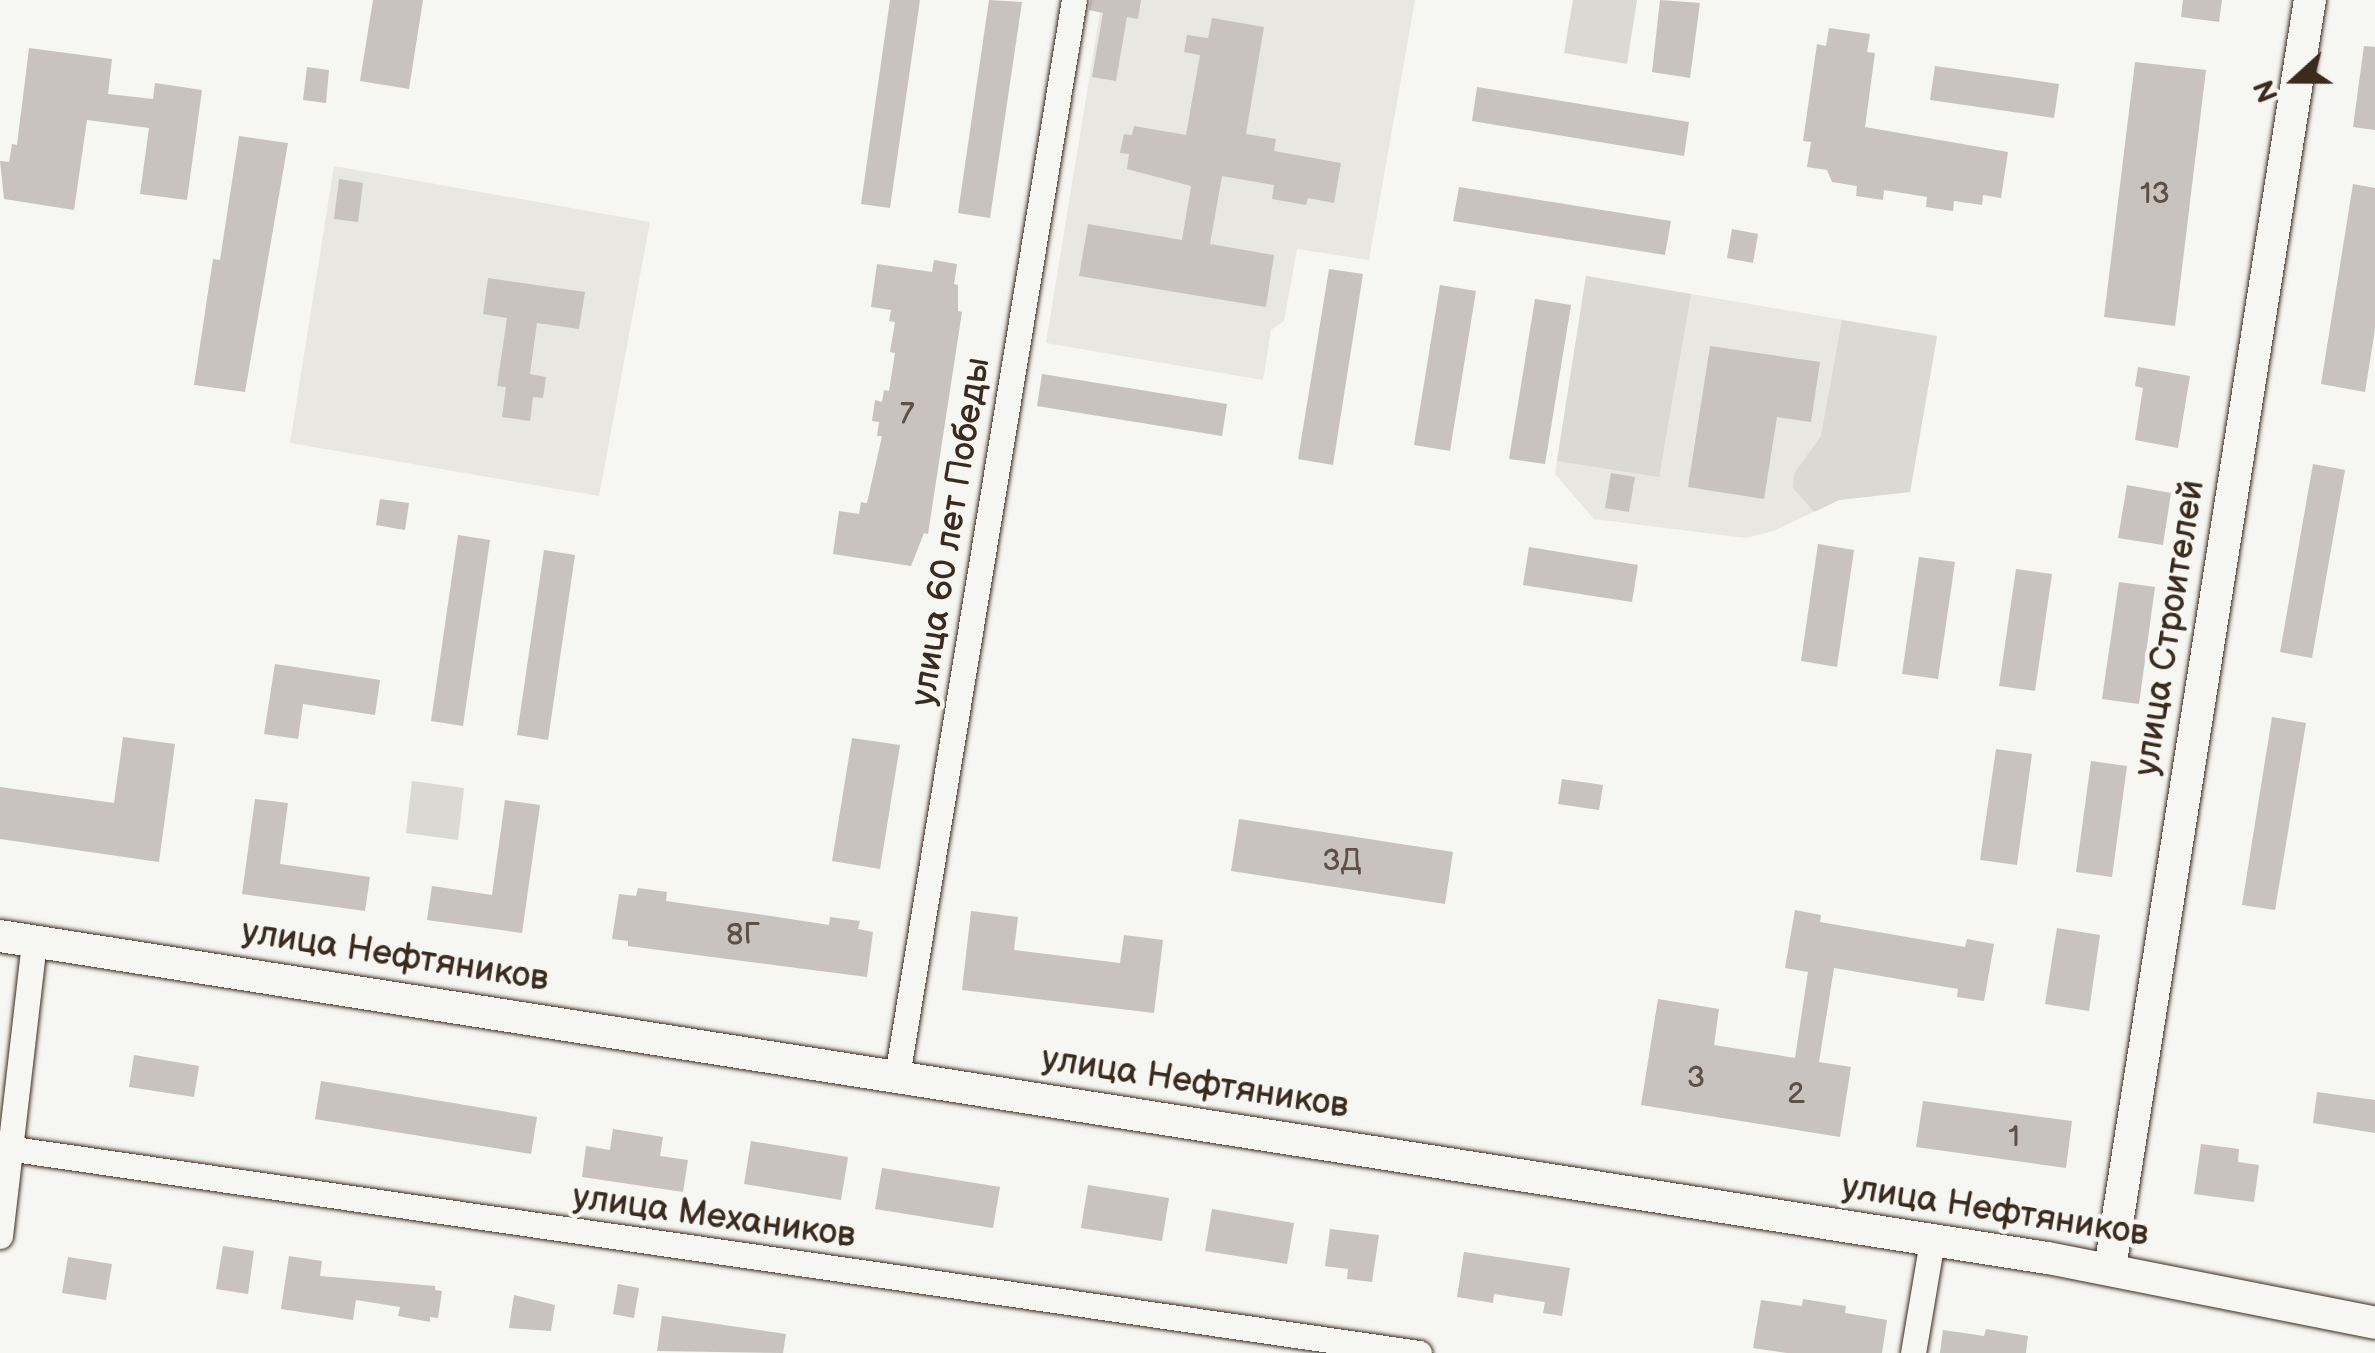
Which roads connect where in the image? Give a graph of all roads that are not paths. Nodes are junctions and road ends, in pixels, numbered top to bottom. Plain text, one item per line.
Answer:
1 (1074, 0) edge
2 (2310, 0) edge
3 (0, 936) edge
4 (34, 941) junction
5 (897, 1076) junction
6 (4, 1147) edge
7 (0, 1236) edge
8 (1932, 1241) junction
9 (2110, 1268) junction
10 (2375, 1324) edge
11 (1419, 1353) edge
12 (1913, 1353) edge

1 - 5 street, улица 60 лет Победы
2 - 9 main road, улица Строителей
3 - 4 main road, улица Нефтяников
4 - 5 main road, улица Нефтяников
4 - 6 street
5 - 8 main road, улица Нефтяников
6 - 7 street
6 - 11 street, улица Механиков
8 - 9 main road, улица Нефтяников
8 - 12 street
9 - 10 main road, улица Нефтяников

